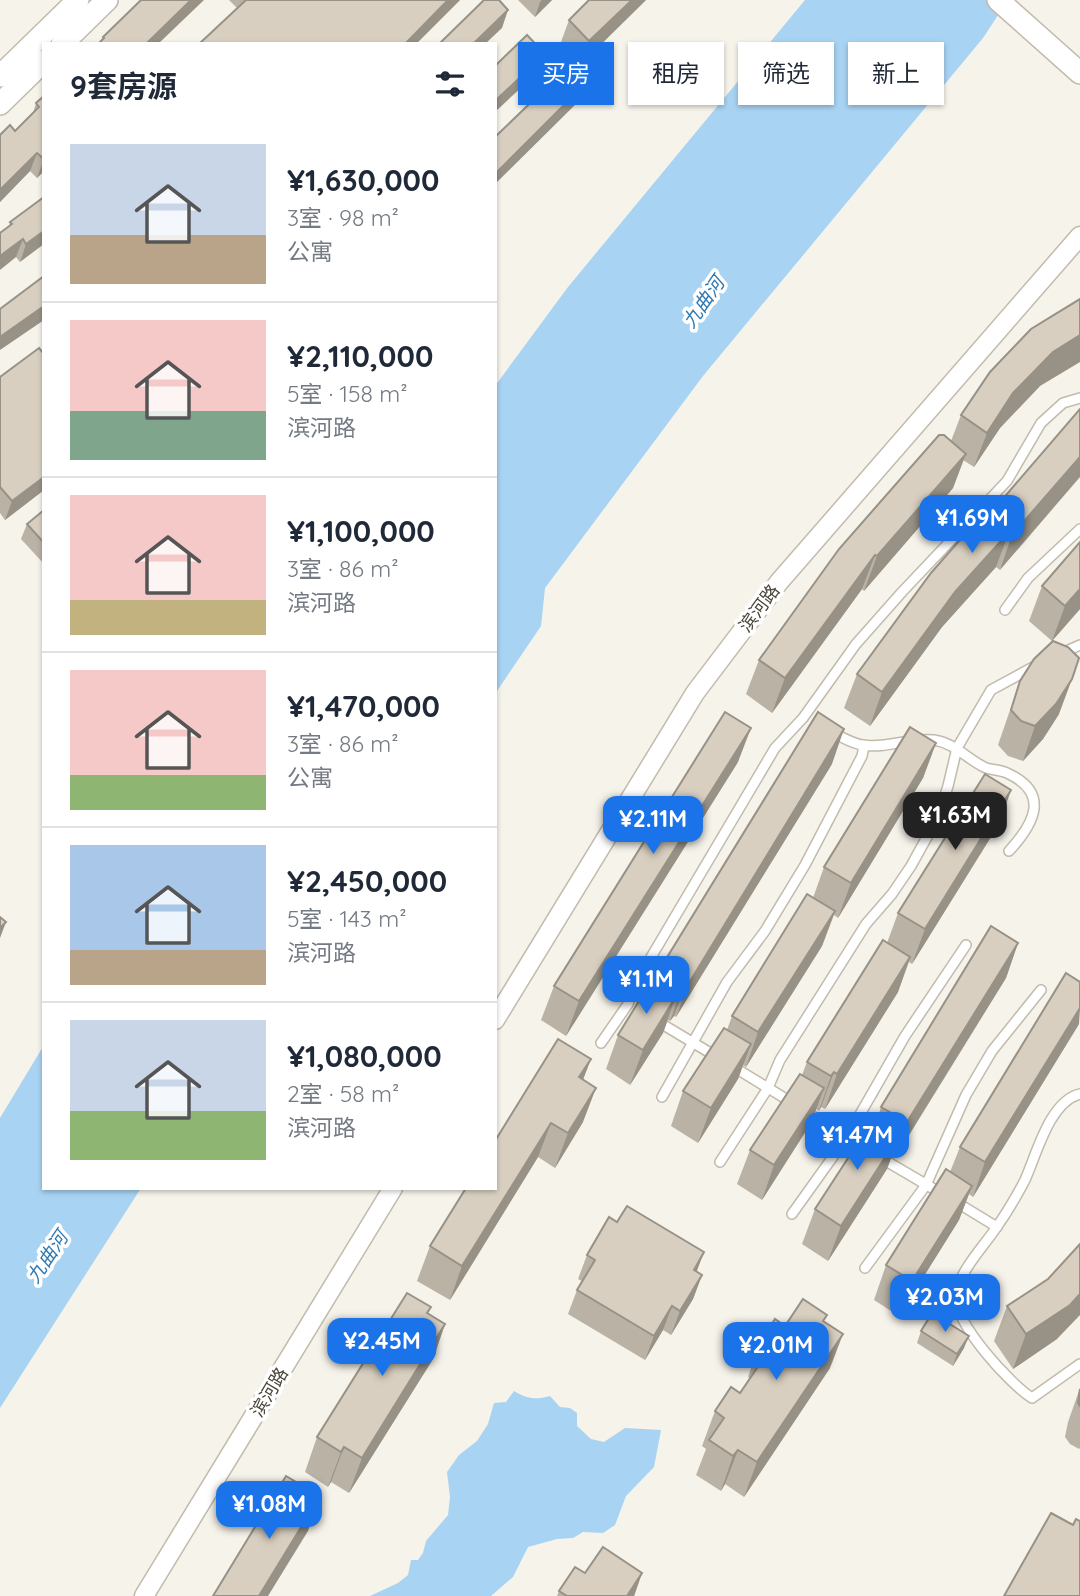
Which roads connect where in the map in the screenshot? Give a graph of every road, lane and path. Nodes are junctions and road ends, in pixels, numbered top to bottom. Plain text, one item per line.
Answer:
1 (78, 0) edge
2 (107, 0) edge
3 (998, 0) edge
4 (64, 42) edge
5 (42, 63) edge
6 (1080, 73) edge
7 (0, 76) edge
8 (0, 104) edge
9 (1080, 236) edge
10 (1080, 398) edge
11 (1080, 529) edge
12 (1005, 610) dead end
13 (1080, 645) edge
14 (1055, 657) edge
15 (1044, 661) edge
16 (803, 718) junction
17 (815, 724) edge
18 (827, 730) edge
19 (864, 746) junction
20 (957, 748) junction
21 (1009, 850) dead end
22 (966, 944) dead end
23 (1041, 990) dead end
24 (628, 1004) junction
25 (639, 1010) edge
26 (497, 1017) edge
27 (650, 1017) edge
28 (693, 1042) junction
29 (601, 1044) dead end
30 (768, 1088) junction
31 (1080, 1094) edge
32 (662, 1097) dead end
33 (848, 1137) junction
34 (720, 1162) dead end
35 (926, 1185) junction
36 (392, 1190) edge
37 (792, 1214) dead end
38 (997, 1227) junction
39 (864, 1268) dead end
40 (1080, 1364) edge
41 (144, 1596) edge

1 - 7 street
2 - 4 street
3 - 6 street
5 - 8 street
9 - 26 street, 滨河路
10 - 16 lane
11 - 12 lane
13 - 14 lane
15 - 20 lane
16 - 17 lane
16 - 24 lane
18 - 19 lane
19 - 20 lane
19 - 28 lane
20 - 21 lane
20 - 30 lane
22 - 33 lane
23 - 35 lane
24 - 25 lane
24 - 29 lane
27 - 28 lane
28 - 30 lane
28 - 32 lane
30 - 33 lane
30 - 34 lane
31 - 38 lane
33 - 35 lane
33 - 37 lane
35 - 38 lane
35 - 39 lane
36 - 41 street, 滨河路
38 - 40 lane

